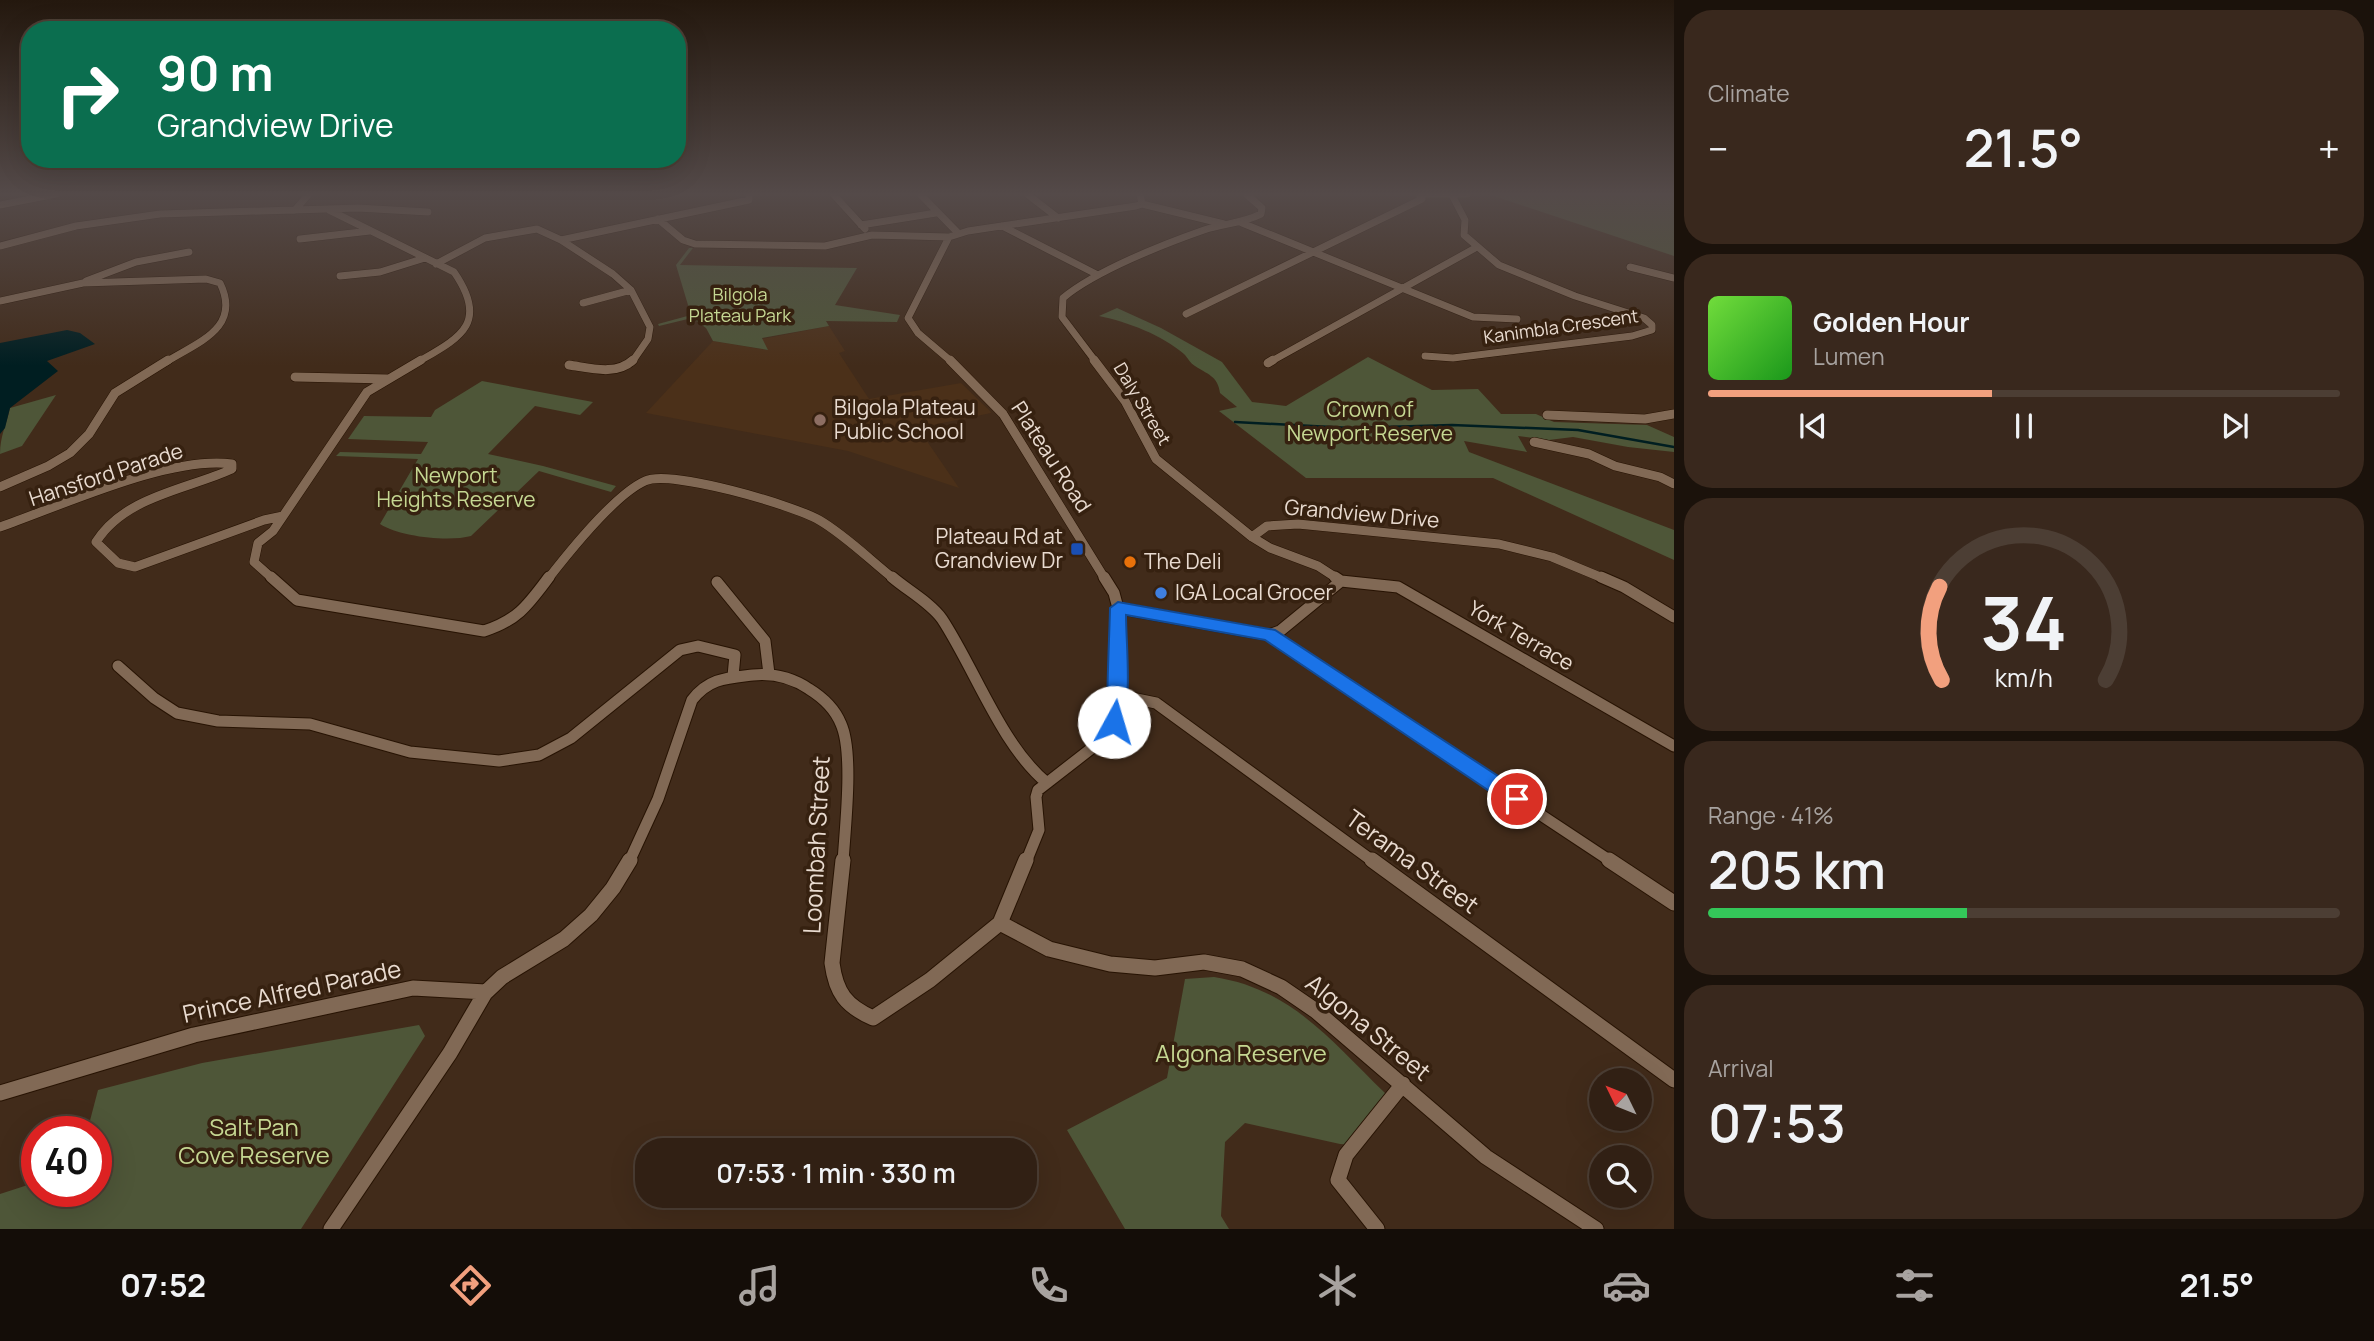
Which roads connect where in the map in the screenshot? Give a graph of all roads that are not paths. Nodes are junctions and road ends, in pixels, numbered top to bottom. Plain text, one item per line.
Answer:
1 (411, 251) edge
2 (461, 251) edge
3 (578, 251) edge
4 (945, 251) edge
5 (1052, 251) edge
6 (1157, 251) edge
7 (1469, 251) edge
8 (1482, 251) edge
9 (189, 252) dead end
10 (1314, 252) joint
11 (425, 258) junction
12 (436, 264) junction
13 (1630, 267) dead end
14 (1098, 275) junction
15 (340, 276) dead end
16 (1674, 278) edge
17 (83, 283) junction
18 (1401, 288) junction
19 (631, 290) junction
20 (0, 301) edge
21 (583, 303) dead end
22 (1186, 314) dead end
23 (1517, 319) dead end
24 (1426, 356) dead end
25 (1268, 363) dead end
26 (569, 366) dead end
27 (295, 377) dead end
28 (388, 379) junction
29 (1674, 414) edge
30 (1547, 415) dead end
31 (1534, 442) dead end
32 (1674, 484) edge
33 (0, 487) edge
34 (283, 516) junction
35 (0, 527) edge
36 (1251, 537) junction
37 (1341, 581) junction
38 (717, 582) dead end
39 (1118, 608) junction
40 (1674, 617) edge
41 (1269, 635) junction
42 (118, 666) dead end
43 (769, 674) junction
44 (733, 676) junction
45 (1117, 695) junction
46 (1674, 746) edge
47 (1047, 783) junction
48 (1674, 903) edge
49 (1000, 923) junction
50 (486, 992) junction
51 (1674, 1080) edge
52 (1402, 1084) junction
53 (0, 1093) edge
54 (331, 1229) edge
55 (1377, 1229) edge
56 (1595, 1229) edge

1 - 11 street
2 - 12 street
3 - 19 street
4 - 39 street, Plateau Road
5 - 14 street
6 - 14 street
7 - 18 street
8 - 24 street, Kanimbla Crescent
9 - 17 street
10 - 18 street
10 - 22 street
11 - 12 street
11 - 15 street
12 - 28 street
13 - 16 street
14 - 36 street, Daly Street
17 - 20 street
17 - 33 street
18 - 23 street
18 - 25 street
19 - 21 street
19 - 26 street
27 - 28 street
28 - 34 street
29 - 30 street
31 - 32 street
34 - 35 street, Hansford Parade
34 - 47 street
36 - 37 street
36 - 40 street, Grandview Drive
37 - 41 street
37 - 46 street, York Terrace
38 - 43 street
39 - 41 street
39 - 45 street, Plateau Road
41 - 48 street
42 - 44 street
43 - 44 street, Loombah Street
43 - 49 street, Loombah Street
44 - 50 street, Loombah Street
45 - 47 street, Plateau Road
45 - 51 street, Terama Street
47 - 49 street, Loombah Street
49 - 52 street, Algona Street
50 - 53 street, Prince Alfred Parade
50 - 54 street
52 - 55 street
52 - 56 street, Algona Street

